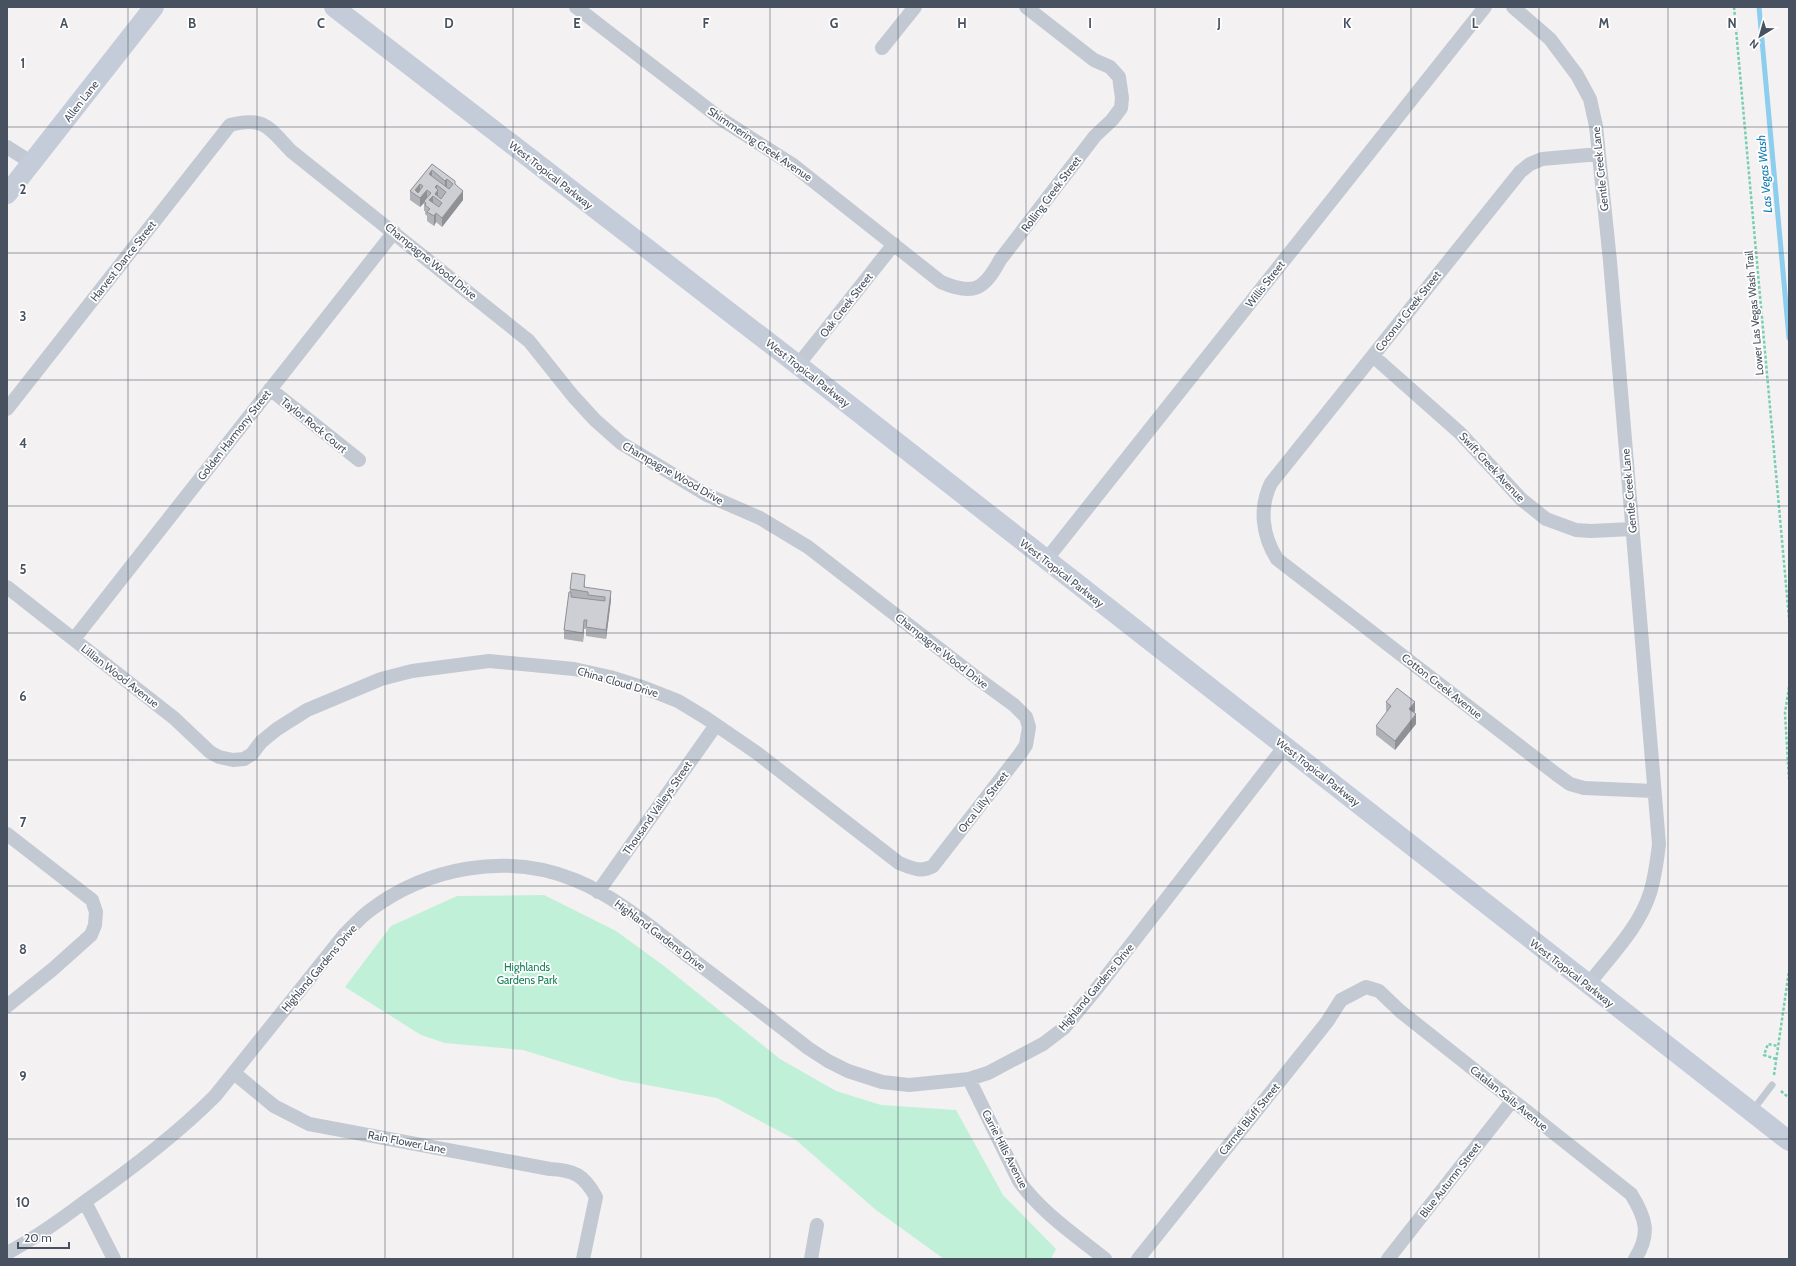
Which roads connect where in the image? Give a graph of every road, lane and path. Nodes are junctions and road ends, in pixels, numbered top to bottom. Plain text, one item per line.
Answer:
1 (154, 7) edge
2 (334, 7) edge
3 (576, 7) edge
4 (915, 7) edge
5 (1026, 7) edge
6 (1485, 7) edge
7 (1513, 7) edge
8 (1734, 7) edge
9 (882, 48) dead end
10 (243, 121) joint
11 (7, 147) edge
12 (1599, 154) junction
13 (32, 163) junction
14 (7, 194) edge
15 (394, 232) junction
16 (894, 244) junction
17 (965, 290) joint
18 (1373, 356) junction
19 (798, 365) junction
20 (270, 389) junction
21 (7, 409) edge
22 (359, 460) dead end
23 (1264, 524) joint
24 (1632, 529) junction
25 (1046, 560) junction
26 (7, 587) edge
27 (1789, 618) edge
28 (74, 639) junction
29 (1789, 687) edge
30 (716, 725) junction
31 (1029, 727) joint
32 (1285, 746) junction
33 (233, 760) joint
34 (1789, 779) edge
35 (1654, 790) junction
36 (7, 834) edge
37 (925, 870) joint
38 (598, 892) junction
39 (1789, 971) edge
40 (1588, 984) junction
41 (1366, 987) joint
42 (7, 1006) edge
43 (1778, 1046) junction
44 (1776, 1059) junction
45 (234, 1073) junction
46 (969, 1079) junction
47 (1772, 1085) junction
48 (1789, 1098) edge
49 (1512, 1101) junction
50 (1751, 1112) junction
51 (1789, 1141) edge
52 (85, 1202) junction
53 (817, 1225) dead end
54 (7, 1253) edge
55 (114, 1259) edge
56 (583, 1259) edge
57 (811, 1259) edge
58 (1105, 1259) edge
59 (1138, 1259) edge
60 (1388, 1259) edge
61 (1635, 1259) edge

1 - 13 main road, Allen Lane
2 - 19 main road, West Tropical Parkway
3 - 16 street, Shimmering Creek Avenue
4 - 9 street
5 - 17 street, Rolling Creek Street
6 - 25 street, Willis Street
7 - 12 street, Gentle Creek Lane
8 - 27 path, Lower Las Vegas Wash Trail
10 - 15 street, Champagne Wood Drive
10 - 21 street, Harvest Dance Street
11 - 13 street
12 - 18 street, Coconut Creek Street
12 - 24 street, Gentle Creek Lane
13 - 14 main road, Allen Lane
15 - 20 street, Golden Harmony Street
15 - 31 street, Champagne Wood Drive
16 - 17 street, Shimmering Creek Avenue
16 - 19 street, Oak Creek Street
18 - 23 street, Coconut Creek Street
18 - 24 street, Swift Creek Avenue
19 - 25 main road, West Tropical Parkway
20 - 22 street, Taylor Rock Court
20 - 28 street, Golden Harmony Street
23 - 35 street, Cotton Creek Avenue
24 - 35 street, Gentle Creek Lane
25 - 32 main road, West Tropical Parkway
26 - 28 street, Lillian Wood Avenue
28 - 33 street, Lillian Wood Avenue
29 - 34 path
30 - 33 street, China Cloud Drive
30 - 37 street, China Cloud Drive
30 - 38 street, Thousand Valleys Street
31 - 37 street, Orca Lilly Street
32 - 40 main road, West Tropical Parkway
32 - 46 street, Highland Gardens Drive
35 - 40 street, Gentle Creek Lane
36 - 42 street
38 - 45 street, Highland Gardens Drive
38 - 46 street, Highland Gardens Drive
39 - 43 path
40 - 50 main road, West Tropical Parkway
41 - 49 street, Catalan Sails Avenue
41 - 59 street, Carmel Bluff Street
43 - 44 path
43 - 44 path
44 - 47 path
45 - 52 street, Highland Gardens Drive
45 - 56 street, Rain Flower Lane
46 - 58 street, Carrie Hills Avenue
47 - 48 path
47 - 50 lane
49 - 60 street, Blue Autumn Street
49 - 61 street, Catalan Sails Avenue
50 - 51 main road, West Tropical Parkway
52 - 54 street, Highland Gardens Drive
52 - 55 street
53 - 57 street

